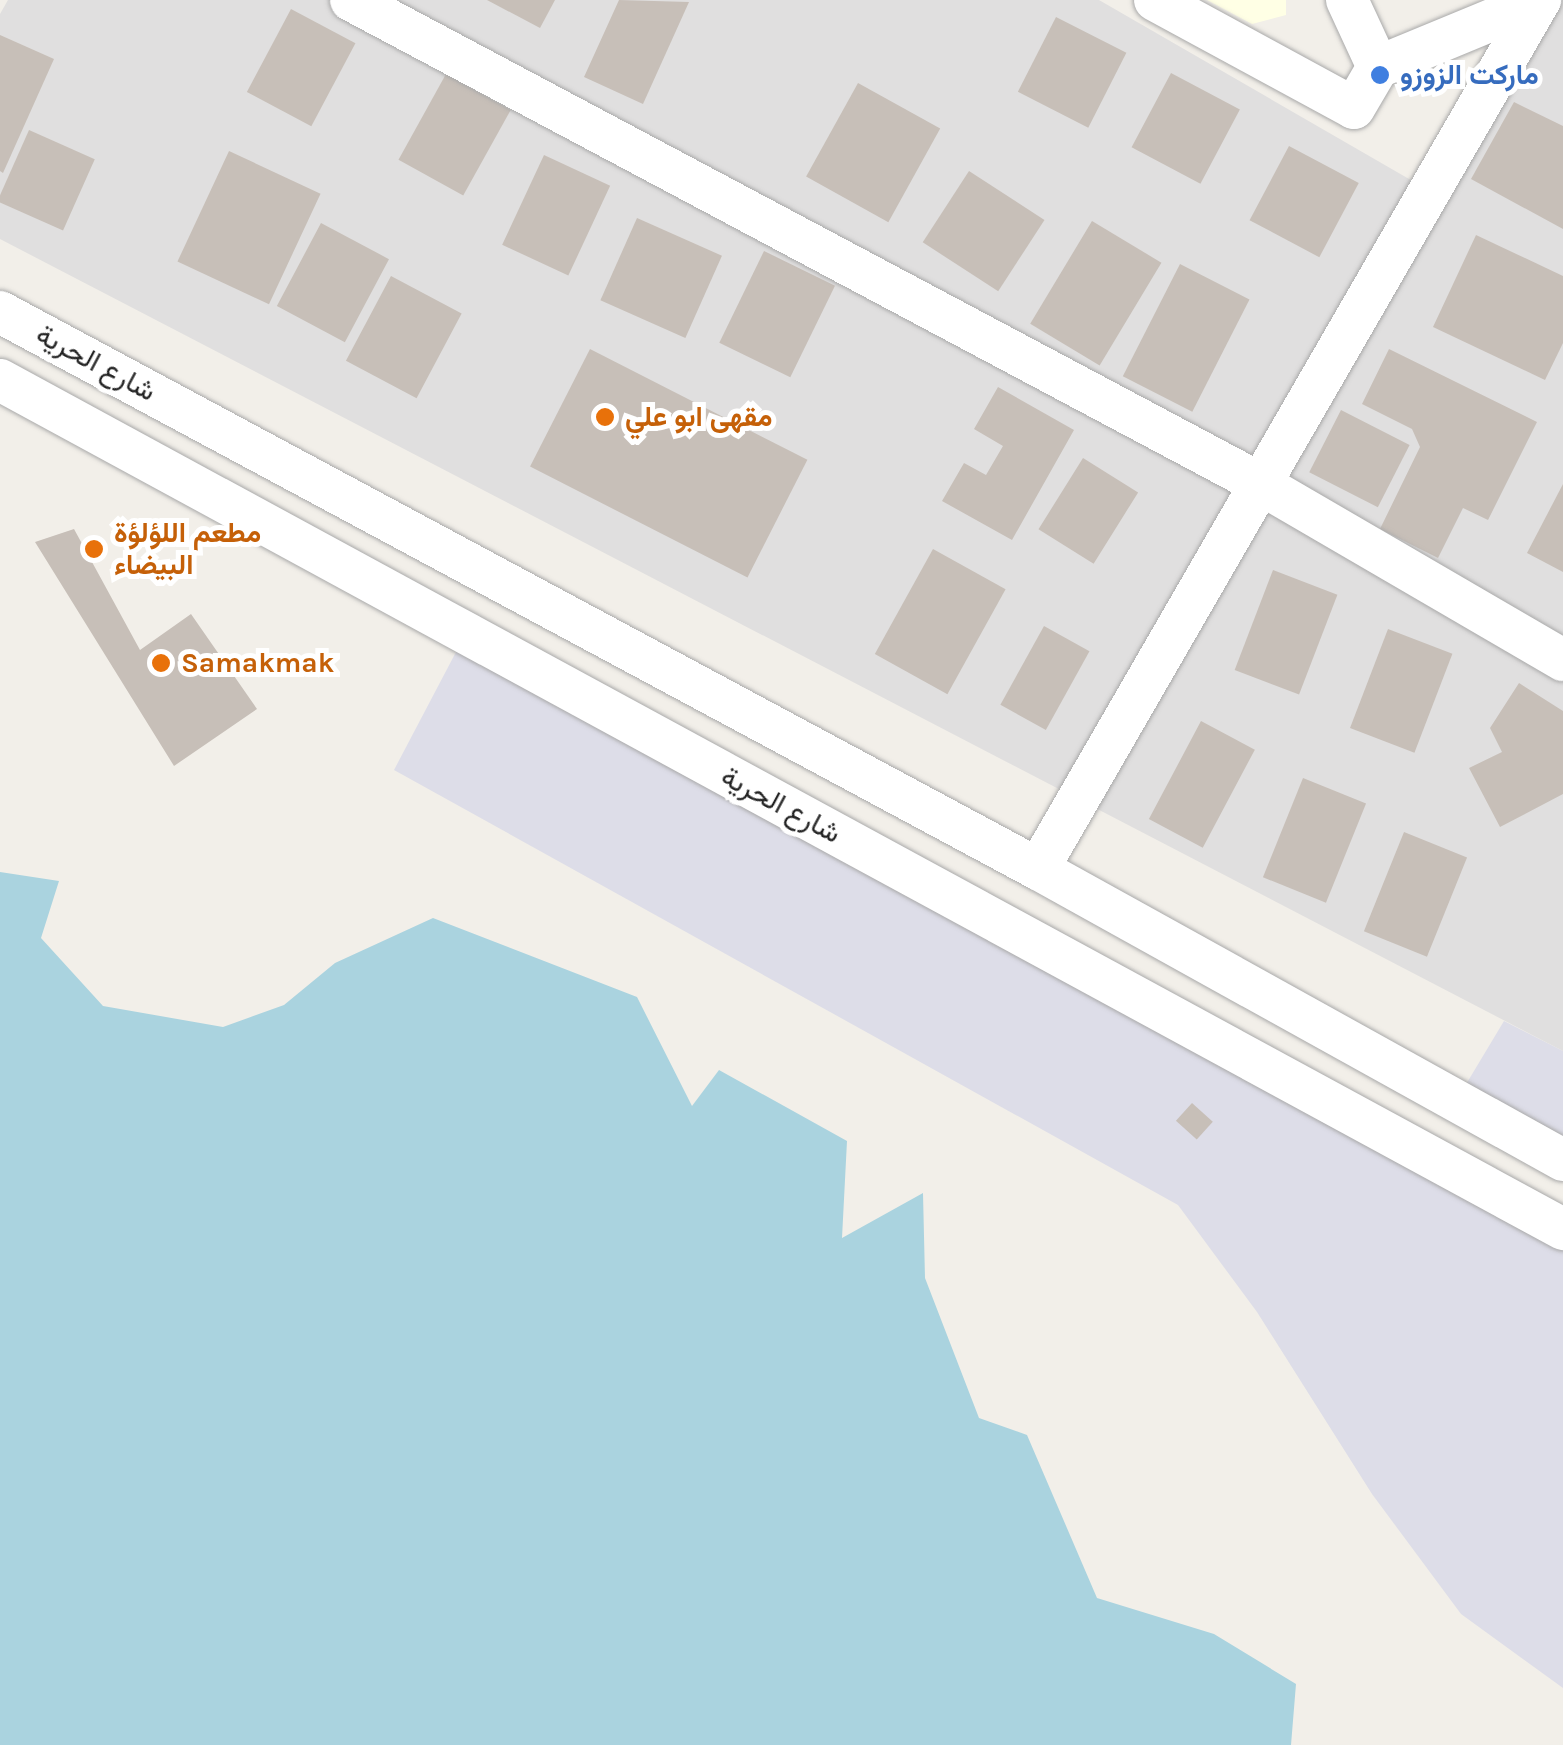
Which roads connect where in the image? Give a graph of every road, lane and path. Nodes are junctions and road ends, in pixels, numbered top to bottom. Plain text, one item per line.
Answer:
1 (351, 0) edge
2 (1155, 0) edge
3 (1347, 0) edge
4 (1378, 66) junction
5 (4, 323) edge
6 (0, 380) edge
7 (1257, 482) junction
8 (1563, 660) edge
9 (1038, 869) junction
10 (1563, 1160) edge
11 (1563, 1229) edge

1 - 7 street
2 - 4 street
3 - 4 street
4 - 7 street
5 - 9 street, شارع الحرية
6 - 11 street, شارع الحرية
7 - 8 street
7 - 9 street
9 - 10 street, شارع الحرية

